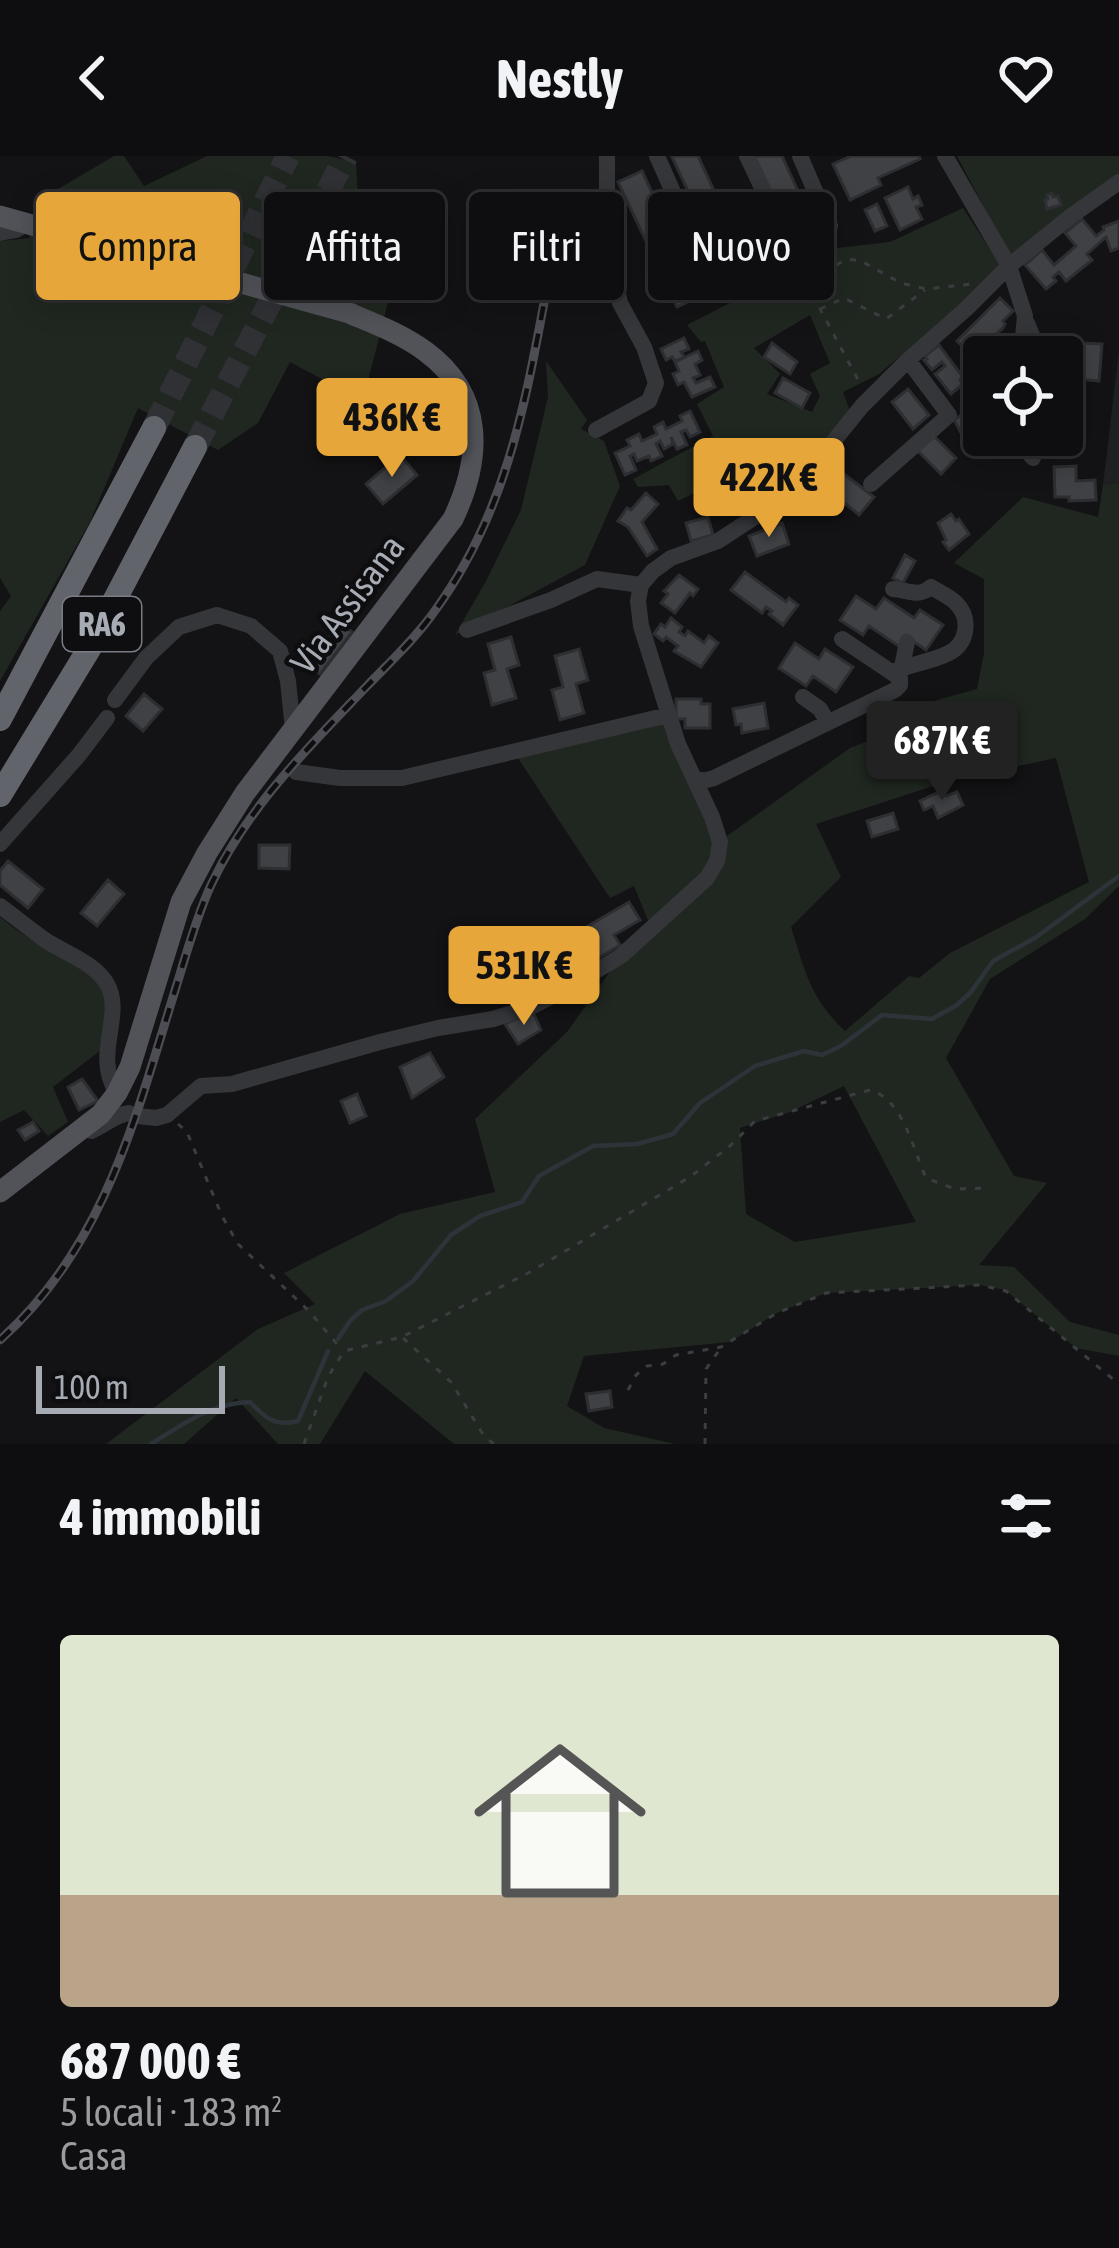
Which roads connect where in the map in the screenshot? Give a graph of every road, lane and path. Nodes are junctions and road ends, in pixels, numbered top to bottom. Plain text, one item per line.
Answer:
1 (607, 156) edge
2 (658, 156) edge
3 (747, 156) edge
4 (800, 156) edge
5 (945, 156) edge
6 (1119, 182) edge
7 (674, 192) edge
8 (764, 192) edge
9 (815, 192) edge
10 (0, 216) edge
11 (28, 223) junction
12 (0, 232) edge
13 (834, 266) edge
14 (1004, 272) junction
15 (926, 289) junction
16 (818, 300) edge
17 (820, 308) junction
18 (1025, 316) junction
19 (1023, 336) edge
20 (1033, 336) edge
21 (908, 360) junction
22 (869, 399) junction
23 (154, 428) tunnel mouth
24 (596, 430) dead end
25 (195, 447) tunnel mouth
26 (872, 484) dead end
27 (641, 585) junction
28 (893, 589) dead end
29 (49, 625) junction
30 (467, 630) dead end
31 (842, 638) dead end
32 (907, 642) dead end
33 (897, 670) junction
34 (803, 697) dead end
35 (0, 701) edge
36 (668, 715) junction
37 (0, 719) edge
38 (827, 721) junction
39 (293, 730) junction
40 (285, 764) junction
41 (695, 778) junction
42 (4, 794) edge
43 (28, 809) junction
44 (0, 844) edge
45 (0, 906) edge
46 (117, 1093) junction
47 (167, 1114) junction
48 (84, 1128) junction
49 (988, 1188) dead end
50 (0, 1192) edge
51 (402, 1337) junction
52 (721, 1347) junction
53 (344, 1352) junction
54 (1119, 1384) edge
55 (628, 1390) dead end
56 (304, 1444) edge
57 (494, 1444) edge
58 (705, 1444) edge

1 - 24 street
2 - 7 street
3 - 8 street
4 - 9 street
5 - 14 street
6 - 14 street
10 - 11 main road, Via Assisana
11 - 12 street
11 - 39 main road, Via Assisana
13 - 15 path
14 - 15 path
14 - 18 street
14 - 21 street
15 - 17 path
16 - 17 path
17 - 22 path
18 - 19 street
18 - 20 street
21 - 22 street
21 - 26 street
22 - 27 street
23 - 29 highway, RA6
25 - 42 highway, RA6
27 - 30 street
27 - 36 street
28 - 33 street
29 - 35 highway
29 - 37 highway, RA6
31 - 33 street
32 - 33 street
33 - 38 street
34 - 38 street
36 - 40 street
36 - 41 street
38 - 41 street
39 - 40 main road, Via Assisana
39 - 43 street
40 - 46 main road, Via Assisana
41 - 47 street
42 - 43 street
43 - 44 street
45 - 46 street
46 - 48 main road, Via Assisana
47 - 48 street
47 - 53 path
48 - 50 main road, Via Assisana
49 - 51 path
51 - 53 path
51 - 57 path
52 - 54 path
52 - 55 path
52 - 58 path
53 - 56 path

